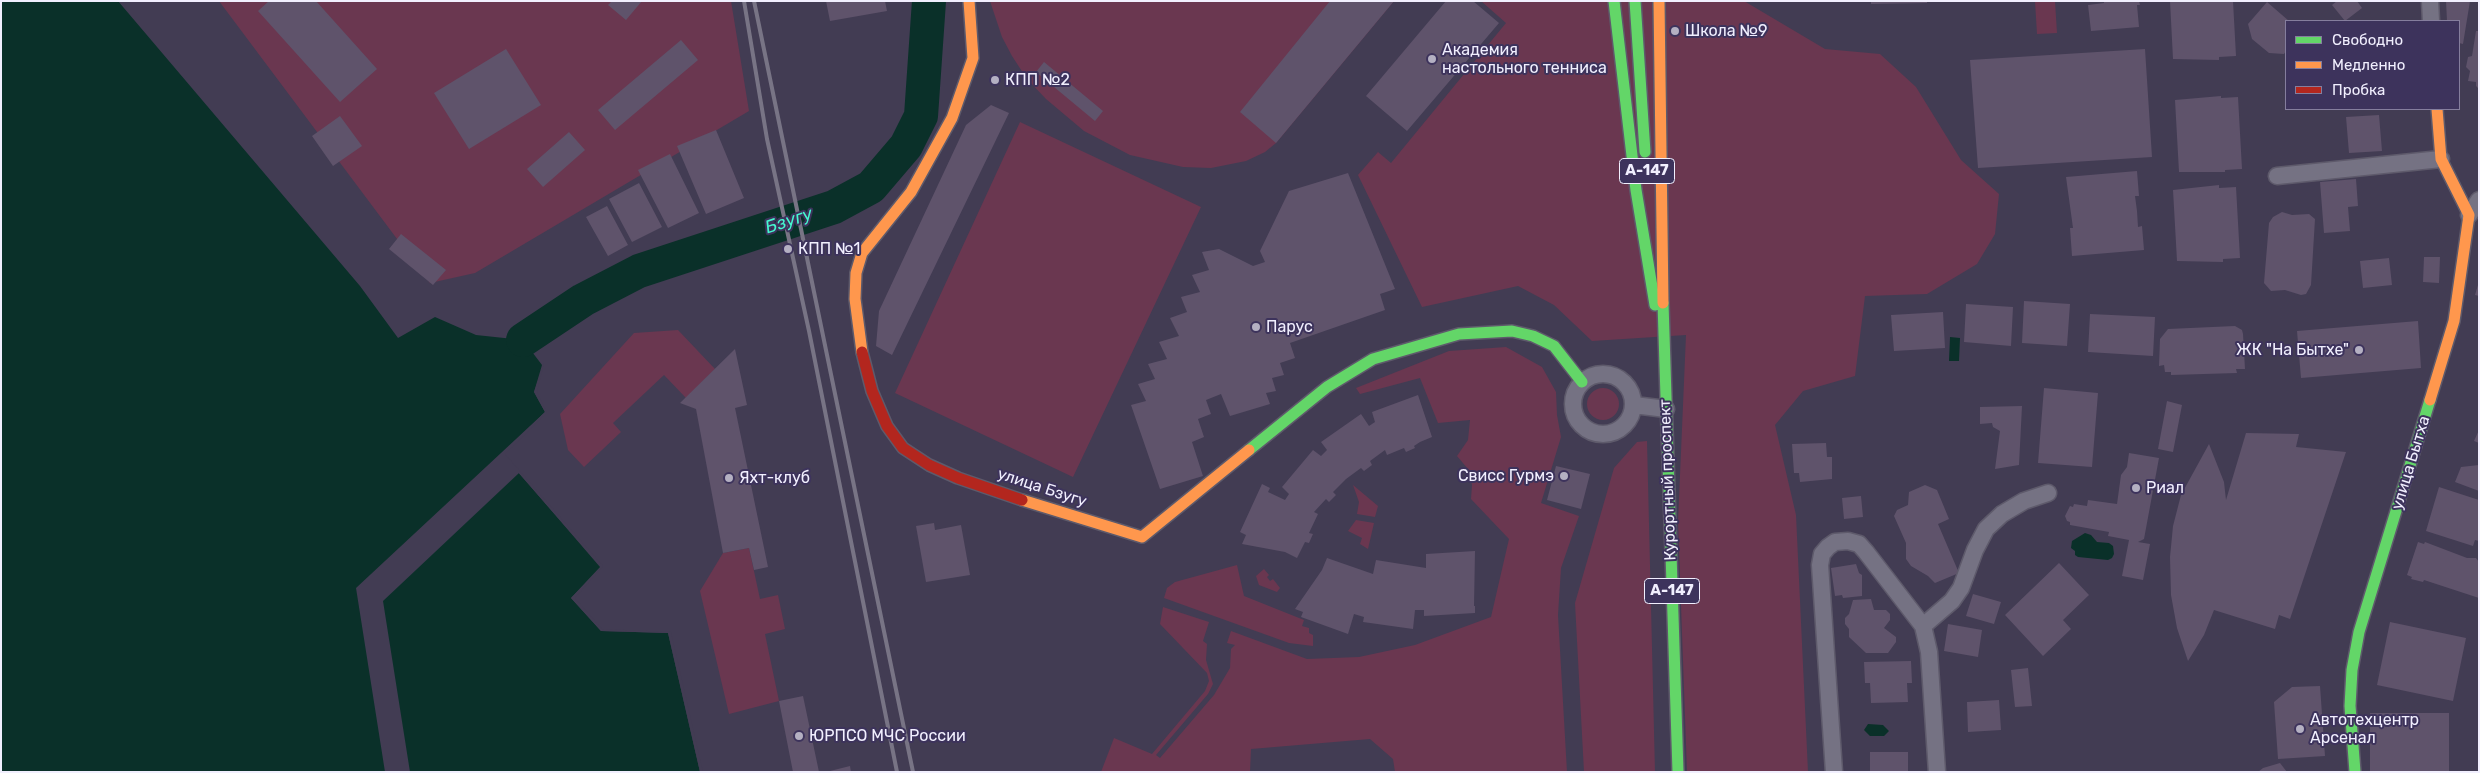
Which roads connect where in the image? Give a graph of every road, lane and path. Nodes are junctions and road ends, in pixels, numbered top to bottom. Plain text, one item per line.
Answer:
1 (969, 1) edge
2 (1614, 1) edge
3 (1635, 1) edge
4 (1659, 1) edge
5 (2430, 1) edge
6 (2431, 20) edge
7 (2437, 110) edge
8 (2441, 159) junction
9 (1647, 168) dead end
10 (2277, 176) dead end
11 (1648, 187) dead end
12 (2479, 200) edge
13 (2469, 215) junction
14 (1657, 319) junction
15 (1664, 339) junction
16 (1582, 382) junction
17 (1634, 405) junction
18 (1666, 409) junction
19 (2048, 494) dead end
20 (1923, 626) junction
21 (1678, 772) edge
22 (1834, 772) edge
23 (1937, 772) edge
24 (2355, 772) edge

1 - 16 street, улица Бзугу
2 - 14 street, А-147
3 - 9 street, А-147
4 - 15 street, Курортный проспект / А-147
5 - 6 street
7 - 8 street
8 - 10 street
8 - 13 street
11 - 14 street, Курортный проспект / А-147
12 - 13 street
13 - 24 street, улица Бытха
14 - 15 street, Курортный проспект / А-147
15 - 18 street, Курортный проспект / А-147
16 - 17 street
16 - 17 street
17 - 18 street
18 - 21 street, Курортный проспект / А-147
19 - 20 street
20 - 22 street
20 - 23 street

